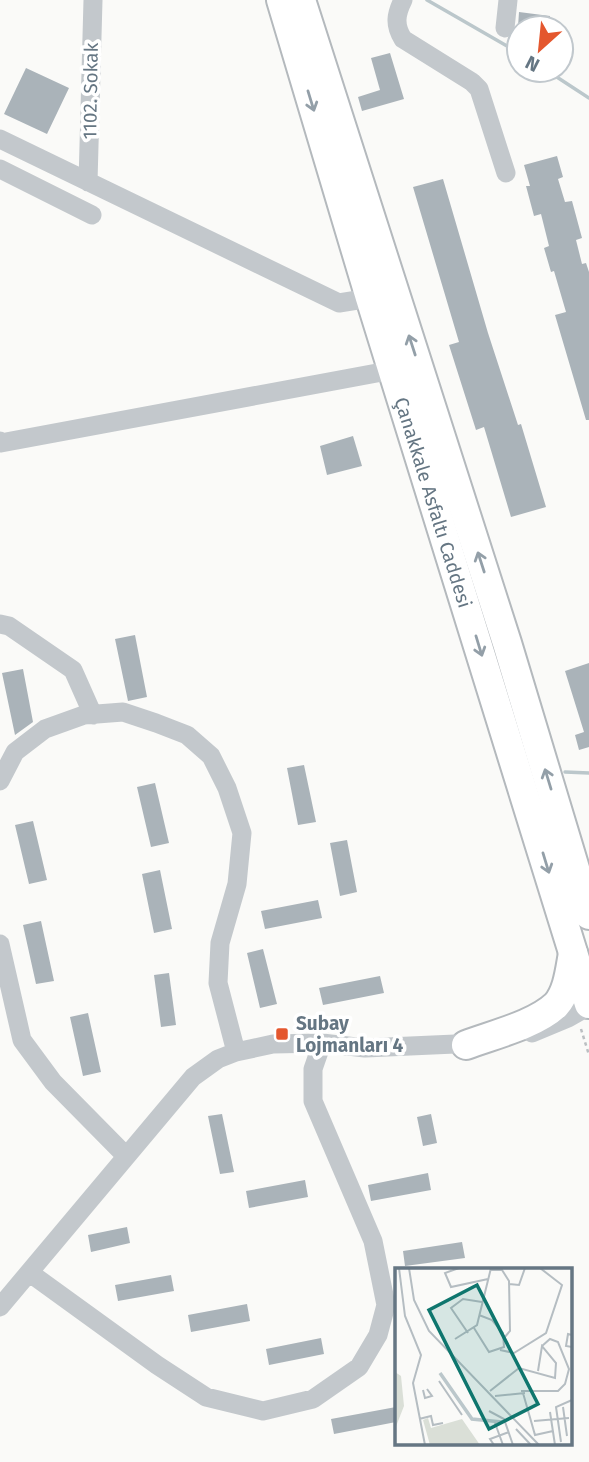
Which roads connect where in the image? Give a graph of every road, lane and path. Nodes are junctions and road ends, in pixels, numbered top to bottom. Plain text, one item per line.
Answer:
1 (93, 0) edge
2 (274, 0) edge
3 (281, 0) edge
4 (301, 0) edge
5 (320, 0) edge
6 (402, 1) edge
7 (291, 36) junction
8 (336, 108) junction
9 (0, 139) edge
10 (0, 169) edge
11 (506, 173) dead end
12 (88, 181) junction
13 (92, 215) dead end
14 (370, 298) junction
15 (393, 370) junction
16 (0, 441) edge
17 (0, 624) edge
18 (93, 715) junction
19 (0, 781) edge
20 (589, 915) edge
21 (0, 944) edge
22 (573, 953) junction
23 (589, 1005) edge
24 (322, 1044) junction
25 (466, 1045) junction
26 (236, 1052) junction
27 (126, 1156) junction
28 (30, 1273) junction
29 (0, 1307) edge

1 - 12 street, 1102. Sokak
2 - 7 highway
3 - 7 highway, Çanakkale Asfaltı Caddesi
4 - 8 highway, Çanakkale Asfaltı Caddesi
5 - 8 highway
6 - 11 street
7 -> 14 highway, Çanakkale Asfaltı Caddesi
20 -> 8 highway, Çanakkale Asfaltı Caddesi
9 - 12 street
10 - 13 street
12 - 14 street
14 - 15 highway, Çanakkale Asfaltı Caddesi
15 - 16 street
15 -> 22 highway, Çanakkale Asfaltı Caddesi
17 - 18 street
18 - 19 street
18 - 26 street
21 - 27 street
22 - 23 highway, Çanakkale Asfaltı Caddesi
22 - 25 highway
23 - 25 street
24 - 25 street
24 - 26 street
24 - 28 street
26 - 27 street
27 - 28 street
28 - 29 street

